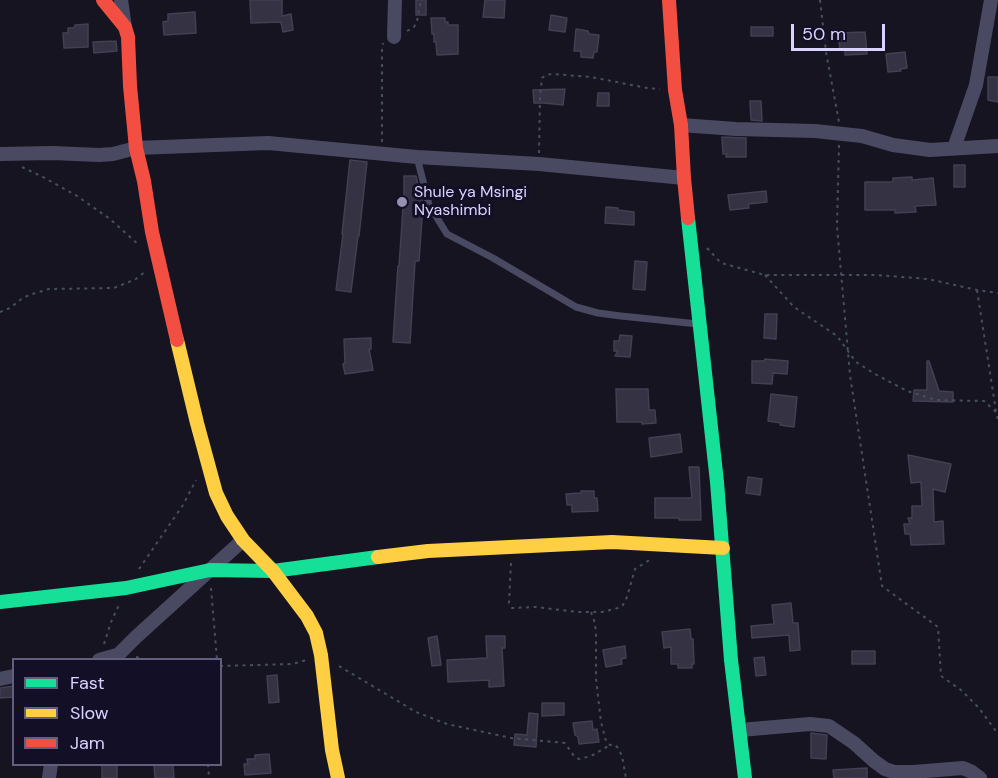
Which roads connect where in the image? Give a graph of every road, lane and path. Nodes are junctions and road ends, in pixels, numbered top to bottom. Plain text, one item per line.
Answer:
1 (102, 0) edge
2 (121, 0) edge
3 (395, 0) edge
4 (421, 0) edge
5 (669, 0) edge
6 (820, 0) edge
7 (991, 0) edge
8 (125, 27) junction
9 (394, 37) junction
10 (675, 90) junction
11 (681, 125) junction
12 (839, 126) dead end
13 (839, 137) dead end
14 (998, 146) edge
15 (136, 148) junction
16 (954, 148) junction
17 (0, 154) edge
18 (383, 154) junction
19 (417, 157) junction
20 (539, 164) junction
21 (22, 167) dead end
22 (684, 178) junction
23 (706, 247) dead end
24 (143, 250) dead end
25 (161, 270) junction
26 (765, 275) junction
27 (977, 290) junction
28 (998, 293) edge
29 (0, 312) edge
30 (700, 324) junction
31 (997, 413) edge
32 (998, 423) edge
33 (207, 462) junction
34 (243, 540) junction
35 (666, 545) junction
36 (513, 548) junction
37 (723, 548) junction
38 (210, 570) junction
39 (273, 571) junction
40 (126, 588) junction
41 (0, 602) edge
42 (591, 612) junction
43 (100, 655) edge
44 (321, 655) junction
45 (115, 657) edge
46 (217, 658) edge
47 (222, 666) edge
48 (340, 666) dead end
49 (740, 730) junction
50 (998, 734) edge
51 (610, 745) junction
52 (338, 778) edge
53 (626, 778) edge
54 (745, 778) edge
55 (980, 778) edge

1 - 8 street
2 - 8 street
3 - 9 street
4 - 9 path
5 - 10 street
6 - 12 path
7 - 16 street
8 - 15 street
9 - 18 path
10 - 11 street
10 - 20 path
11 - 16 street
11 - 22 street
13 - 50 path
14 - 16 street
15 - 17 street
15 - 18 street
15 - 25 street
18 - 19 street
19 - 20 street
19 - 30 lane
20 - 22 street
21 - 24 path
22 - 30 street
23 - 26 path
25 - 29 path
25 - 33 street
26 - 27 path
26 - 31 path
27 - 28 path
27 - 31 path
30 - 37 street
31 - 32 path
33 - 34 street
33 - 40 path
34 - 38 street
34 - 39 street
35 - 36 street
35 - 37 street
35 - 42 path
36 - 39 street
36 - 42 path
37 - 49 street
38 - 39 street
38 - 40 street
38 - 45 street
38 - 46 path
39 - 44 street
40 - 41 street
40 - 43 path
42 - 51 path
43 - 45 street
44 - 47 path
44 - 52 street
48 - 51 path
49 - 54 street
49 - 55 street
51 - 53 path

